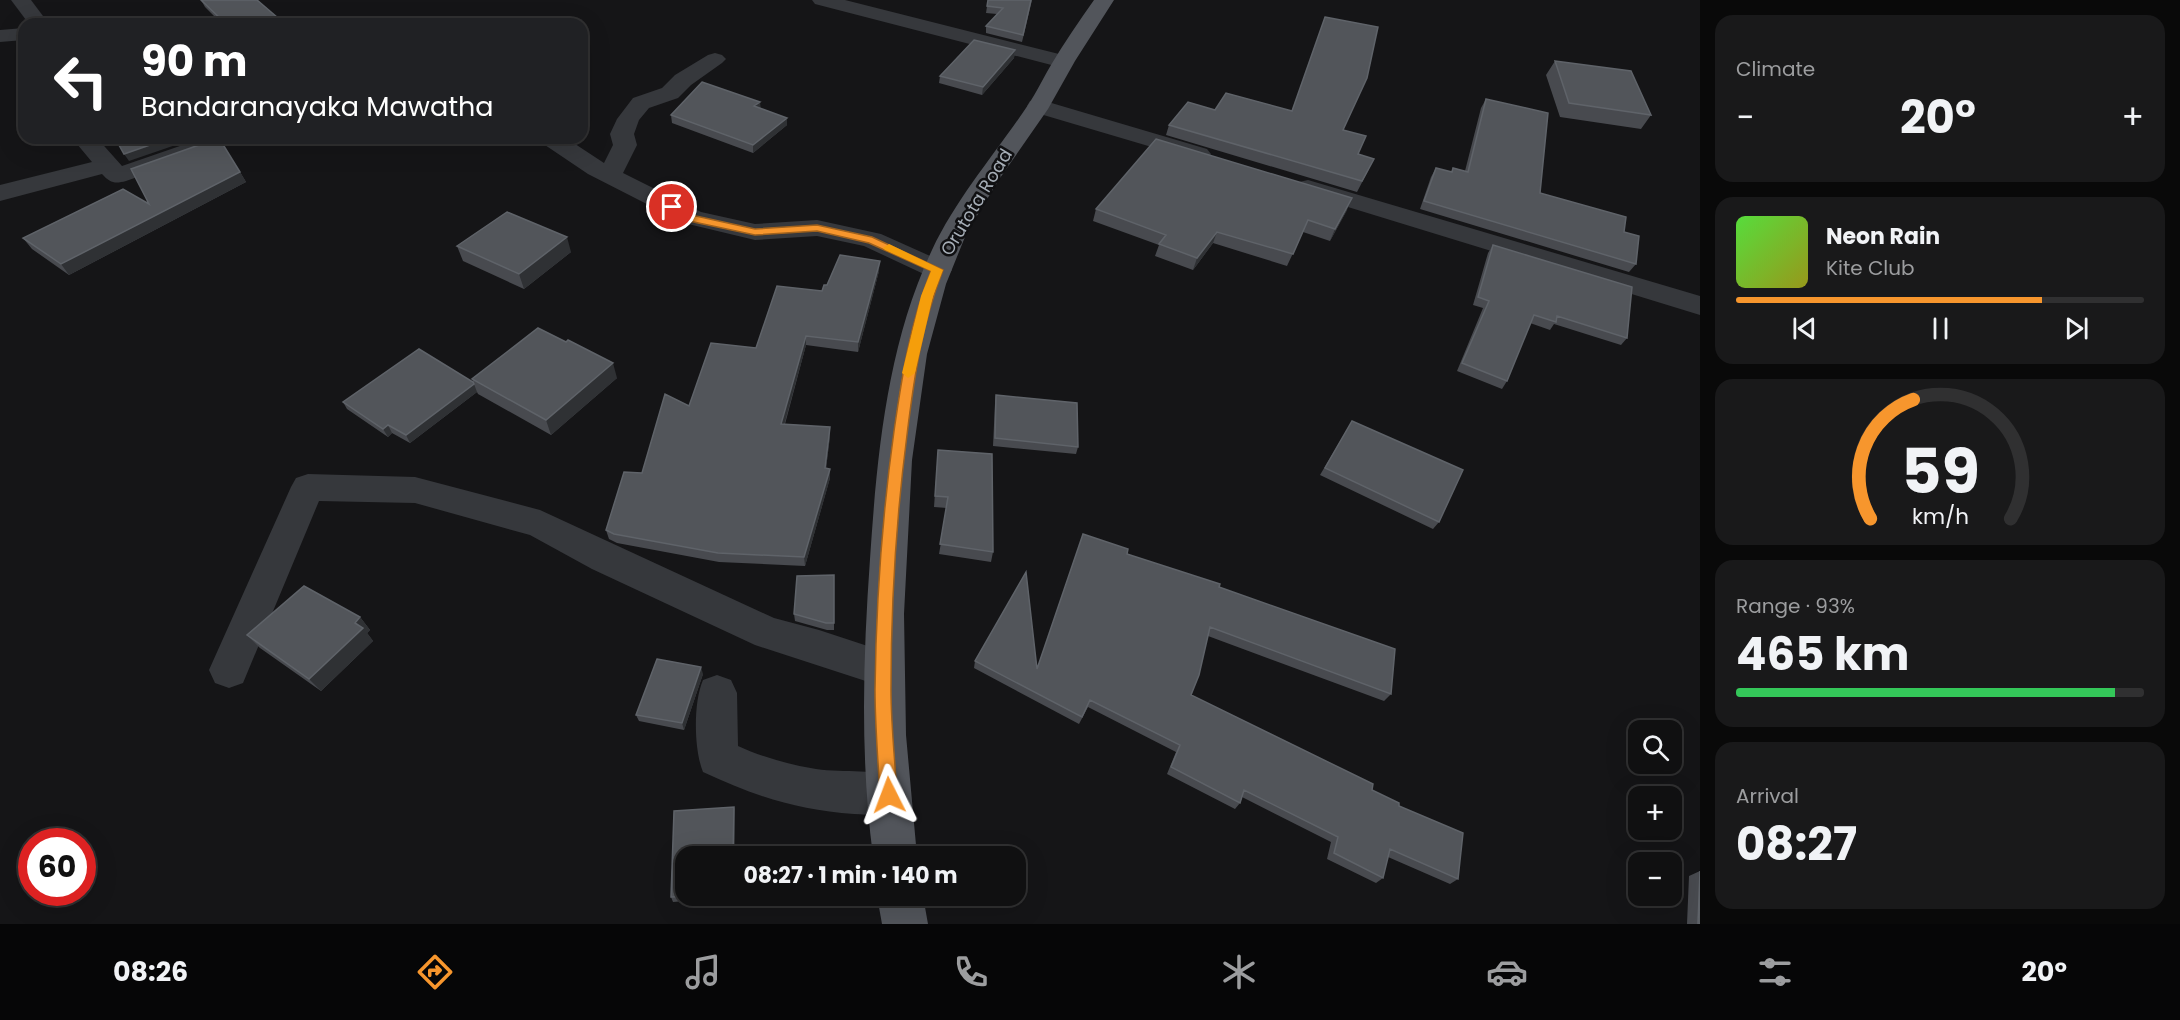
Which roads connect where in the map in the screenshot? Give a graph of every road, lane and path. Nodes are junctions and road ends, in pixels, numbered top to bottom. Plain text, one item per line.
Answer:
1 (21, 0) edge
2 (822, 0) edge
3 (1104, 0) edge
4 (34, 18) edge
5 (18, 34) edge
6 (0, 36) edge
7 (715, 59) dead end
8 (1063, 62) junction
9 (1038, 106) junction
10 (90, 144) edge
11 (209, 144) edge
12 (560, 144) edge
13 (1220, 160) edge
14 (109, 165) junction
15 (610, 175) junction
16 (1289, 181) edge
17 (0, 192) edge
18 (938, 270) junction
19 (1700, 306) edge
20 (884, 669) junction
21 (229, 670) dead end
22 (717, 693) dead end
23 (889, 795) junction
24 (894, 846) edge
25 (901, 906) edge
26 (904, 924) edge

1 - 4 street
2 - 8 street
3 - 8 main road, Orutota Road
5 - 6 street
7 - 15 street
8 - 9 main road, Orutota Road
9 - 13 street
9 - 18 main road, Orutota Road
10 - 14 street
11 - 14 street
12 - 15 street
14 - 17 street
15 - 18 street
16 - 19 street
18 - 20 main road, Orutota Road
20 - 21 street
20 - 23 main road, Orutota Road
22 - 23 street
23 - 24 main road, Orutota Road
25 - 26 main road

